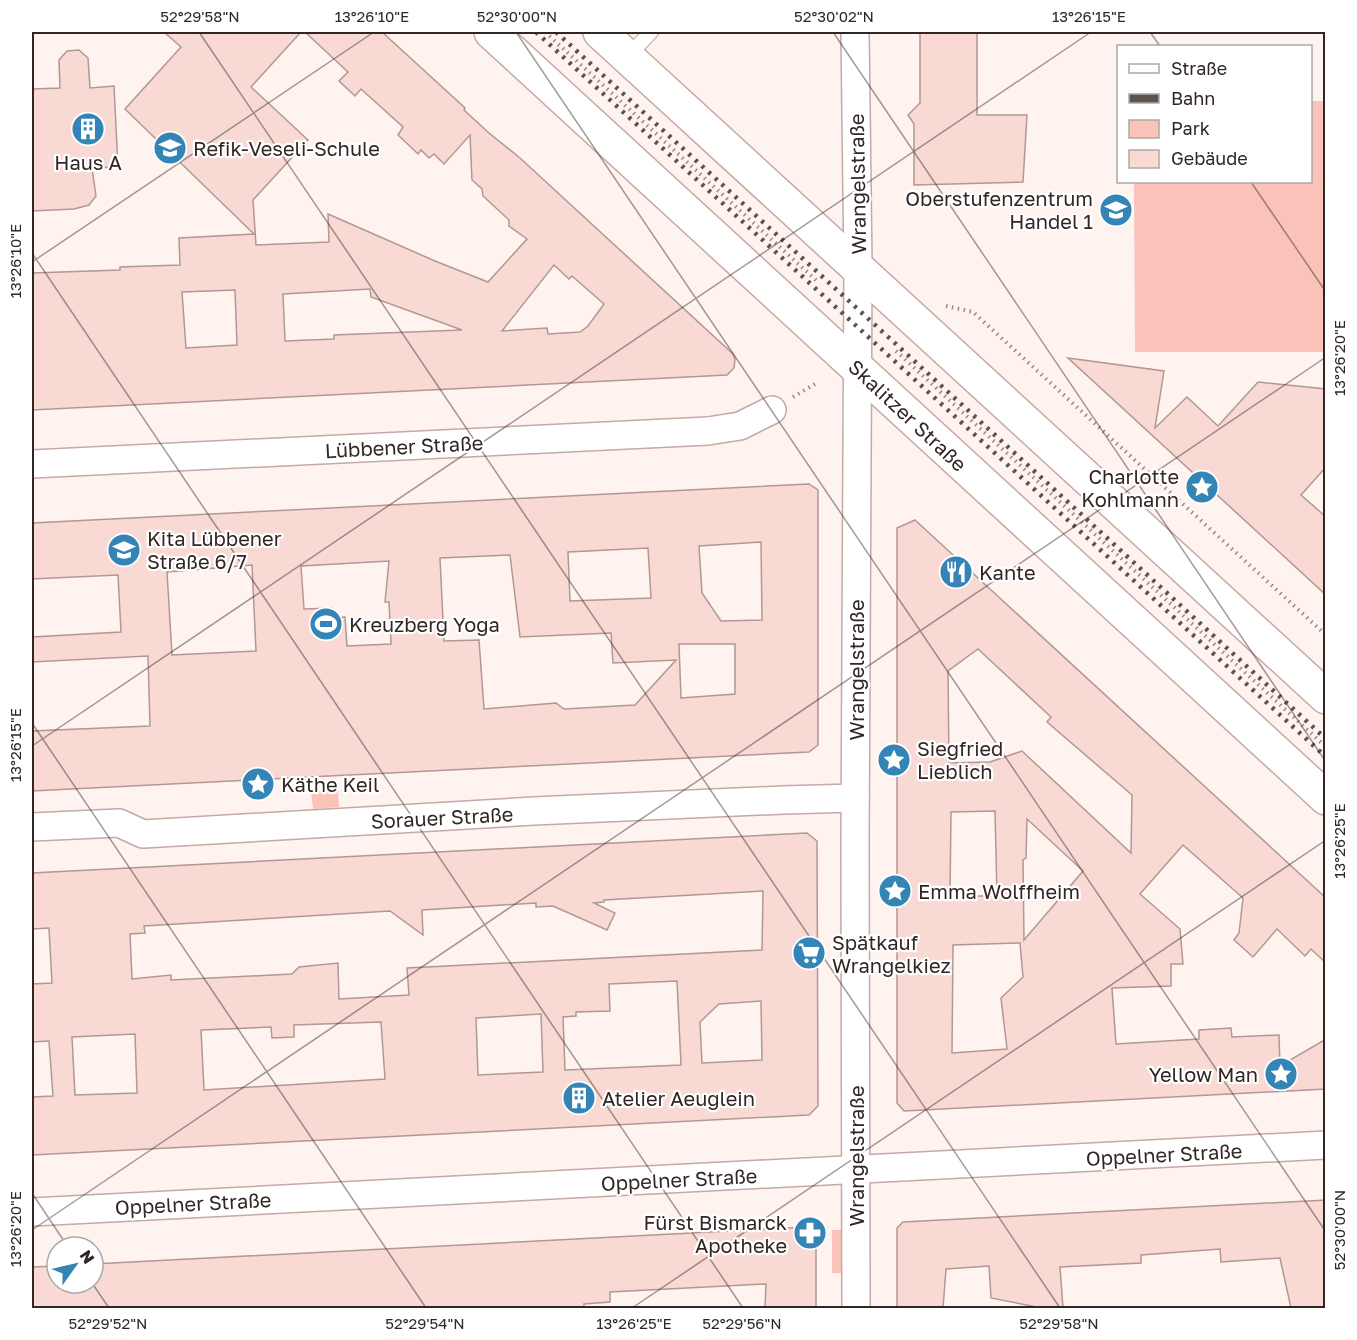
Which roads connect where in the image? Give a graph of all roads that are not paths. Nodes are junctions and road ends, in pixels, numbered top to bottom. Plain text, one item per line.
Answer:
1 (491, 32) edge
2 (600, 32) edge
3 (651, 32) edge
4 (855, 32) edge
5 (627, 57) junction
6 (858, 268) junction
7 (857, 368) junction
8 (772, 410) dead end
9 (32, 464) edge
10 (1325, 695) edge
11 (855, 798) junction
12 (1326, 798) edge
13 (32, 827) edge
14 (1326, 1145) edge
15 (856, 1171) junction
16 (32, 1212) edge
17 (856, 1308) edge

1 - 7 main road, Skalitzer Straße
2 - 5 main road
3 - 5 lane
4 - 6 street, Wrangelstraße
5 - 6 main road
6 - 7 street, Wrangelstraße
6 - 10 main road
7 - 11 street, Wrangelstraße
7 - 12 main road, Skalitzer Straße
8 - 9 street, Lübbener Straße
11 - 13 street, Sorauer Straße
11 - 15 street, Wrangelstraße
14 - 15 street, Oppelner Straße
15 - 16 street, Oppelner Straße
15 - 17 street, Wrangelstraße

